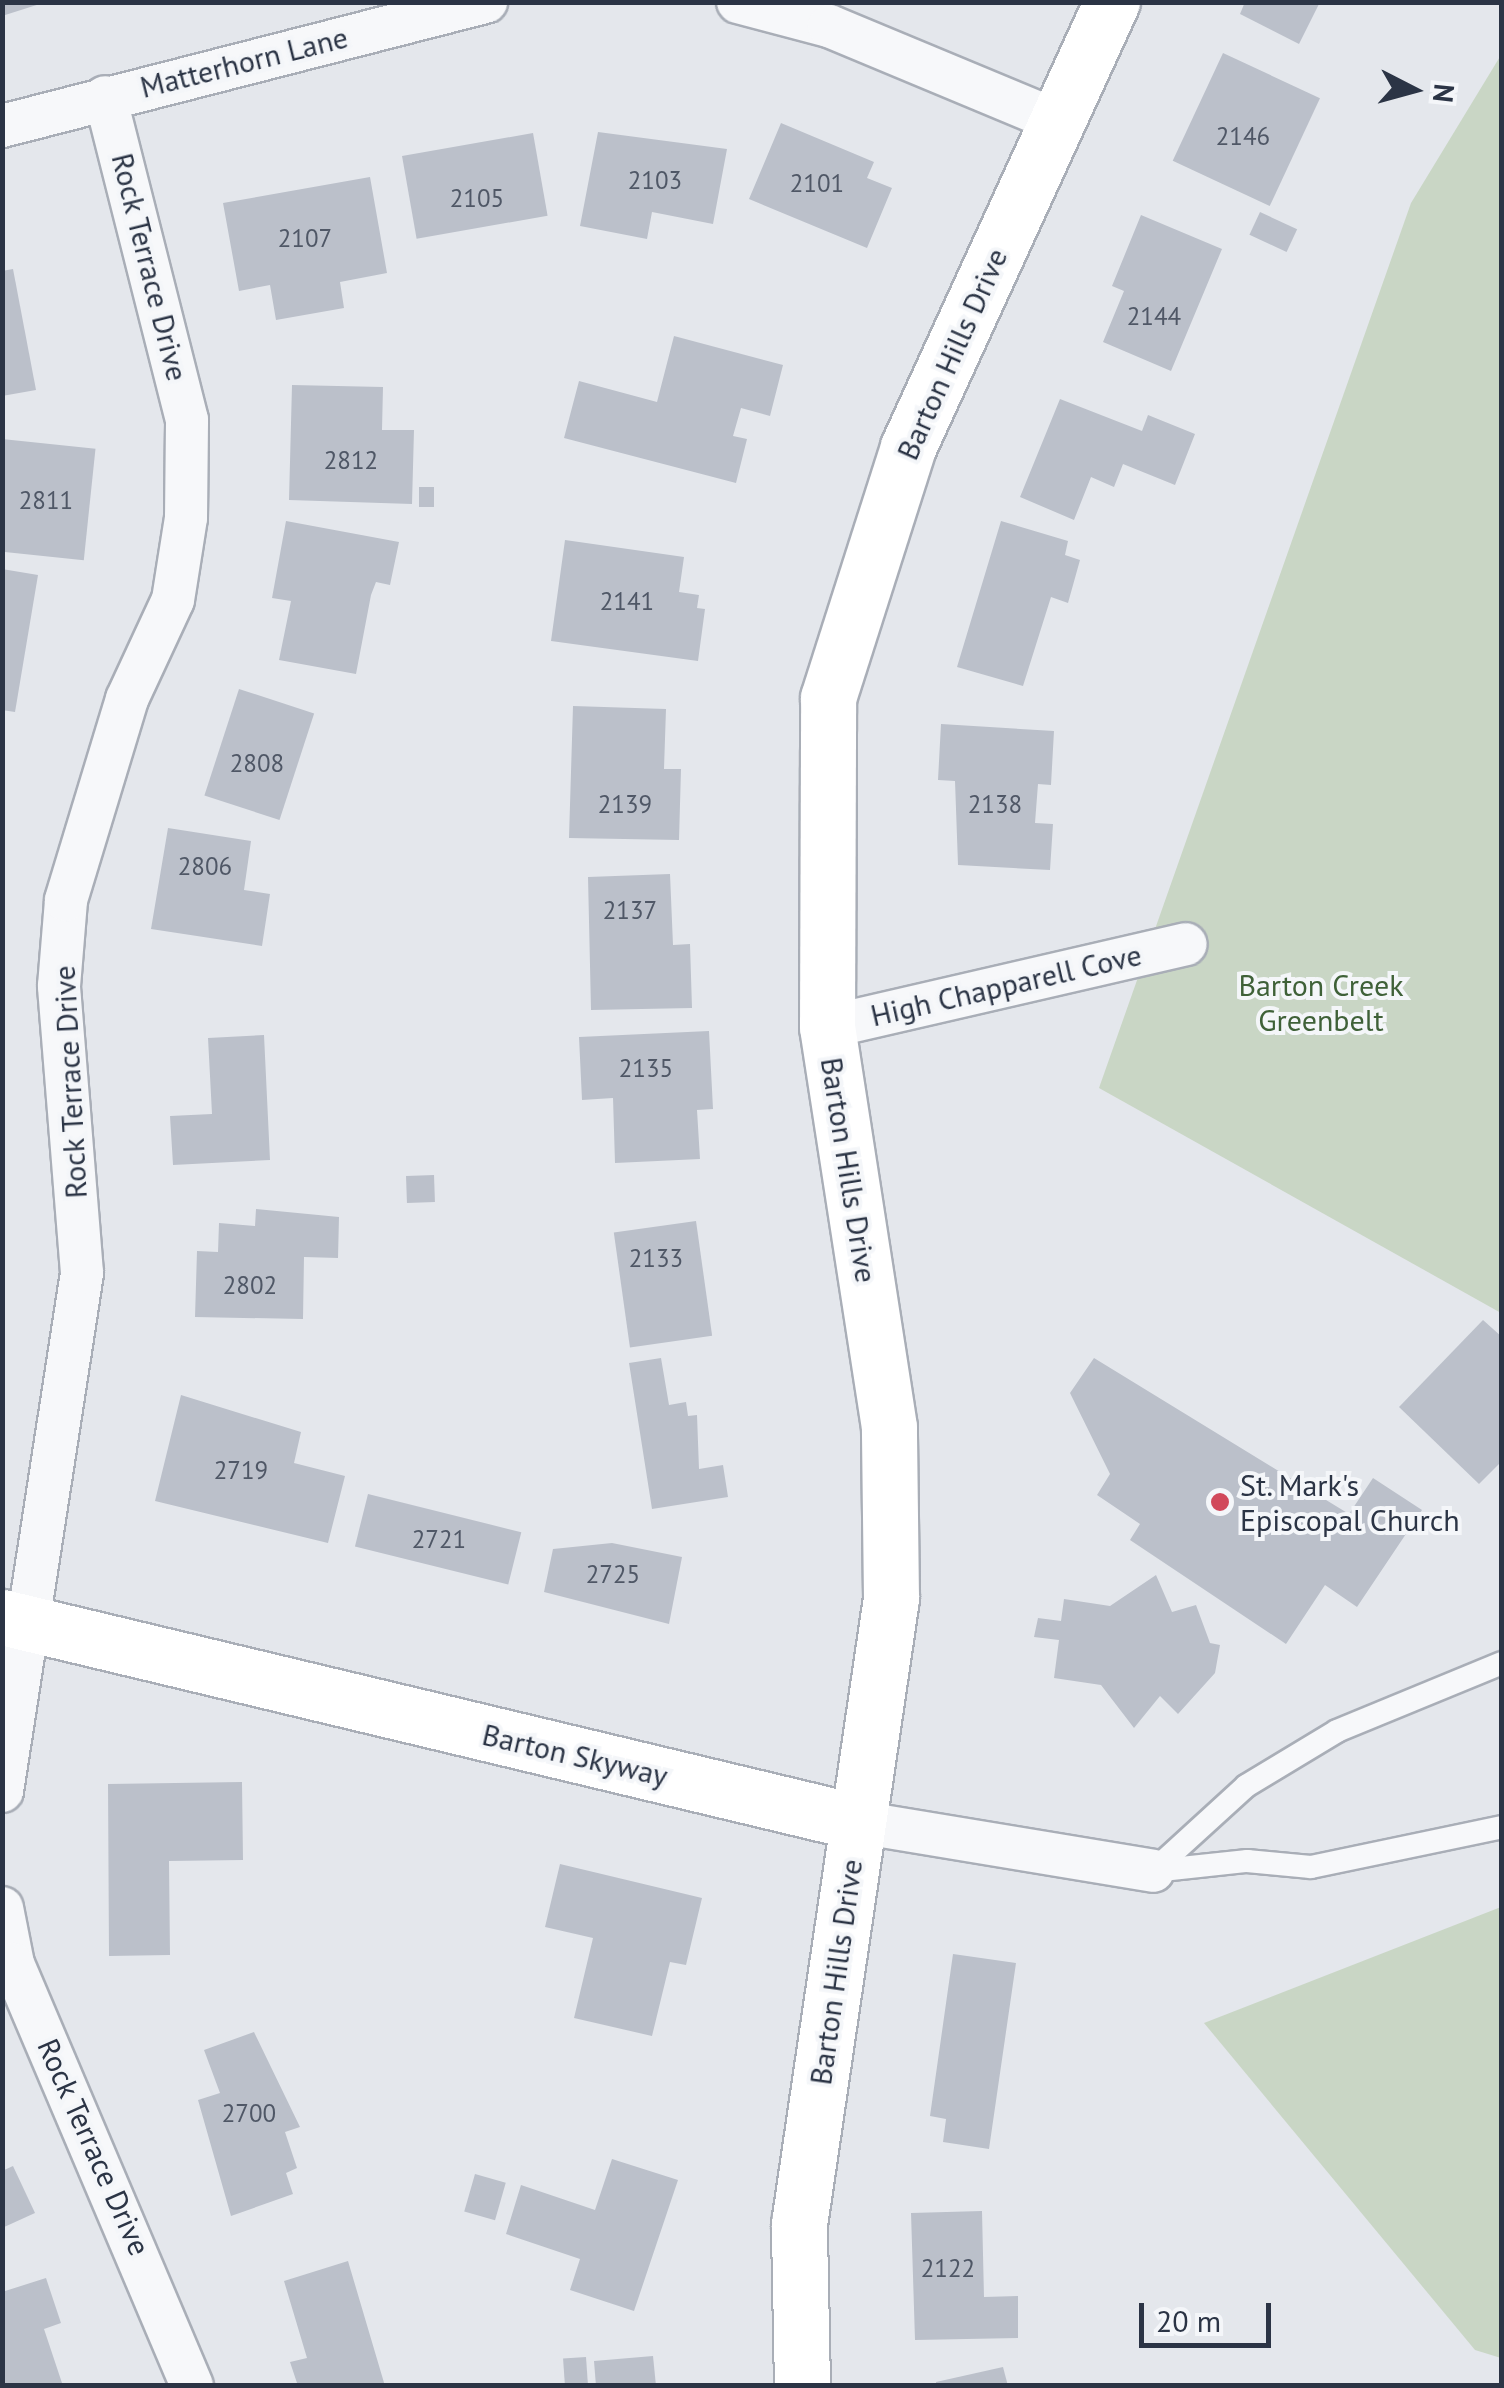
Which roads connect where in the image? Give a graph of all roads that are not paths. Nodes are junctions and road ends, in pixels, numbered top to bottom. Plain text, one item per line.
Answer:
1 (486, 2) edge
2 (738, 2) edge
3 (1112, 2) edge
4 (105, 97) junction
5 (1057, 122) junction
6 (2, 126) edge
7 (1186, 944) dead end
8 (827, 1027) junction
9 (18, 1622) edge
10 (1502, 1663) edge
11 (2, 1791) edge
12 (858, 1822) junction
13 (1502, 1827) edge
14 (1153, 1871) junction
15 (2, 1908) edge
16 (192, 2386) edge
17 (802, 2386) edge

1 - 4 street, Matterhorn Lane
2 - 5 street
3 - 5 street, Barton Hills Drive
4 - 6 street, Matterhorn Lane
4 - 9 street, Rock Terrace Drive
5 - 8 street, Barton Hills Drive
7 - 8 street, High Chapparell Cove
8 - 12 street, Barton Hills Drive
9 - 11 street, Rock Terrace Drive
9 - 12 street, Barton Skyway
10 - 14 lane
12 - 14 street, Barton Skyway
12 - 17 street, Barton Hills Drive
13 - 14 lane
15 - 16 street, Rock Terrace Drive

